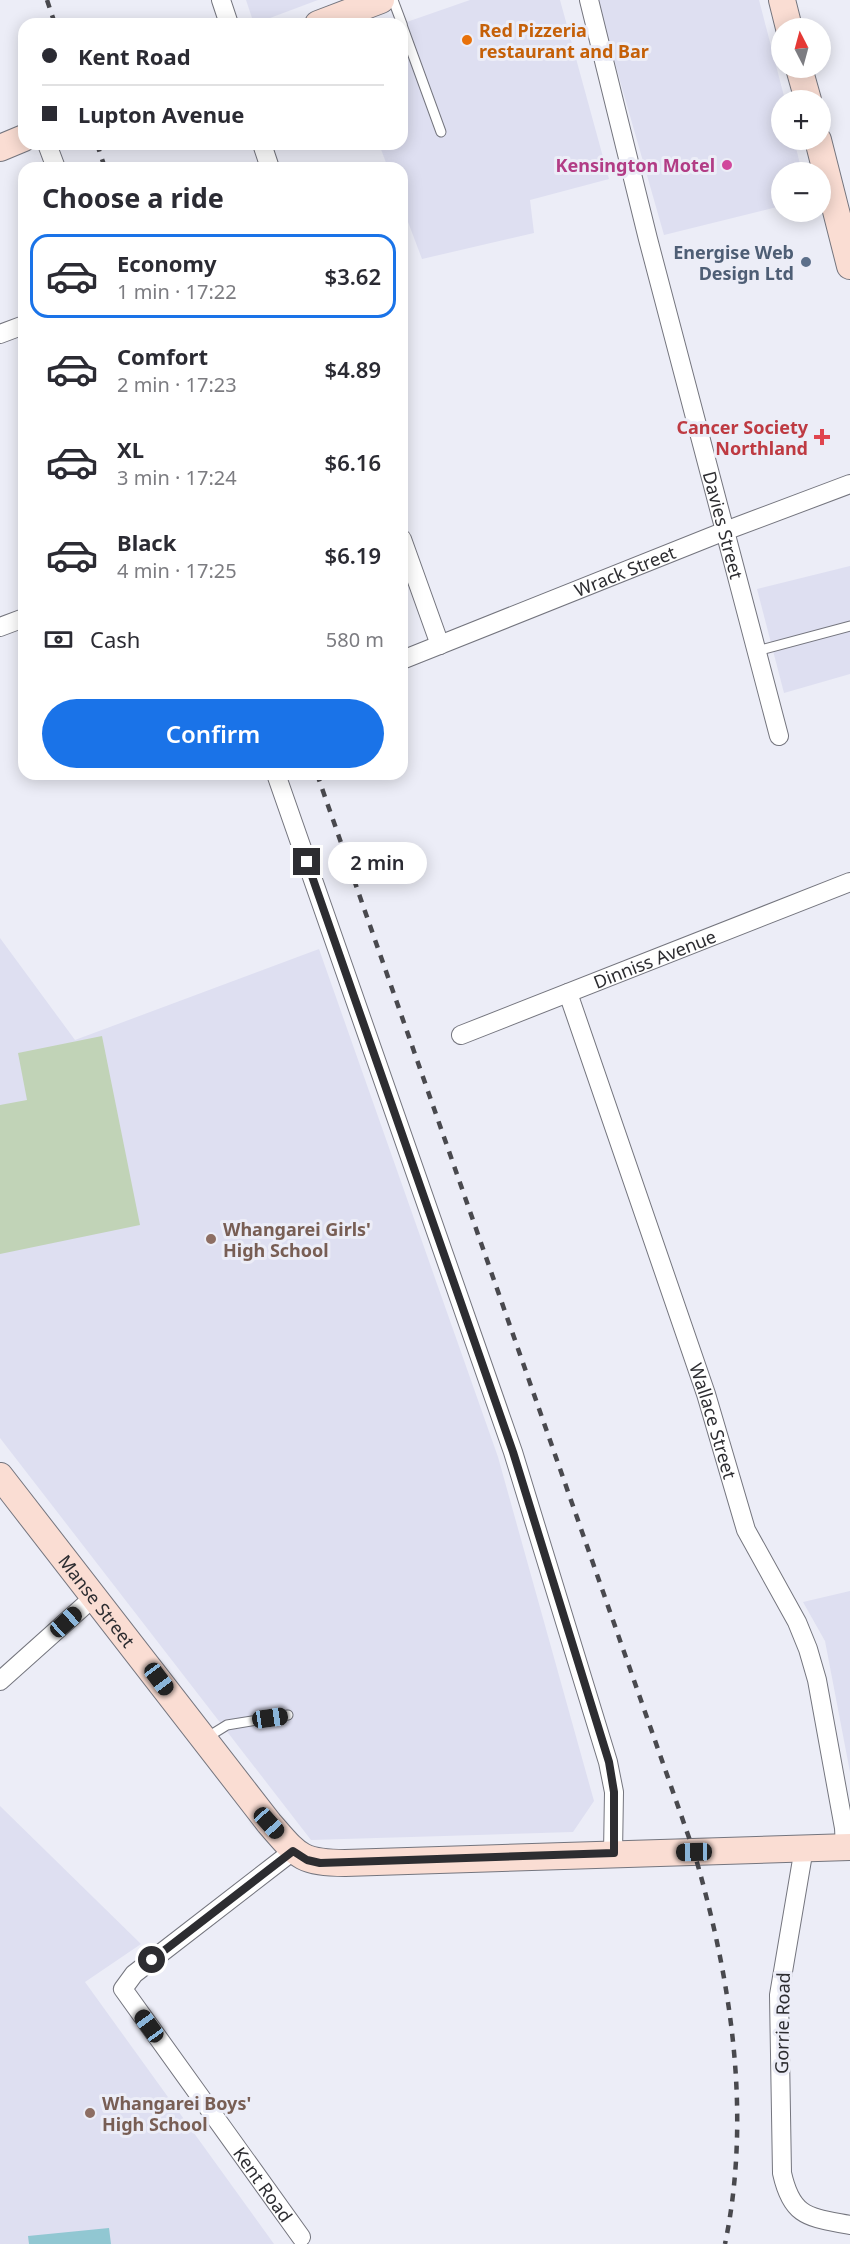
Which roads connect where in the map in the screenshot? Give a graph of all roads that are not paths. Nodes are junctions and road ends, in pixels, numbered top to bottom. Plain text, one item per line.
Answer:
1 (221, 0) edge
2 (381, 0) edge
3 (393, 0) edge
4 (589, 0) edge
5 (782, 0) edge
6 (227, 18) edge
7 (334, 18) edge
8 (400, 18) edge
9 (786, 18) edge
10 (408, 41) edge
11 (441, 132) dead end
12 (18, 140) edge
13 (0, 148) edge
14 (821, 150) edge
15 (850, 266) edge
16 (18, 328) edge
17 (0, 334) edge
18 (850, 484) edge
19 (725, 531) junction
20 (408, 556) edge
21 (18, 620) edge
22 (850, 626) edge
23 (0, 627) edge
24 (440, 645) junction
25 (757, 651) junction
26 (408, 658) edge
27 (779, 736) dead end
28 (278, 780) edge
29 (850, 882) edge
30 (568, 993) junction
31 (461, 1035) dead end
32 (0, 1476) edge
33 (95, 1596) junction
34 (0, 1682) edge
35 (288, 1715) dead end
36 (204, 1739) junction
37 (847, 1847) edge
38 (804, 1848) junction
39 (293, 1851) junction
40 (614, 1853) junction
41 (850, 2224) edge
42 (301, 2237) dead end

1 - 6 street
2 - 7 street
3 - 8 lane
4 - 19 street, Davies Street
5 - 9 street
10 - 11 lane
12 - 13 street
14 - 15 street
16 - 17 street
18 - 19 street, Wrack Street
19 - 24 street, Wrack Street
19 - 25 street, Davies Street
20 - 24 street
21 - 23 street
22 - 25 lane
24 - 26 street, Wrack Street
25 - 27 street, Davies Street
28 - 40 street
29 - 30 street, Dinniss Avenue
30 - 31 street, Dinniss Avenue
30 - 37 street, Wallace Street
32 - 33 street, Manse Street
33 - 34 street
33 - 36 street, Manse Street
35 - 36 lane
36 - 39 street, Manse Street
37 - 38 street, Manse Street
38 - 40 street, Manse Street
38 - 41 street, Gorrie Road
39 - 40 street, Manse Street
39 - 42 street, Kent Road

